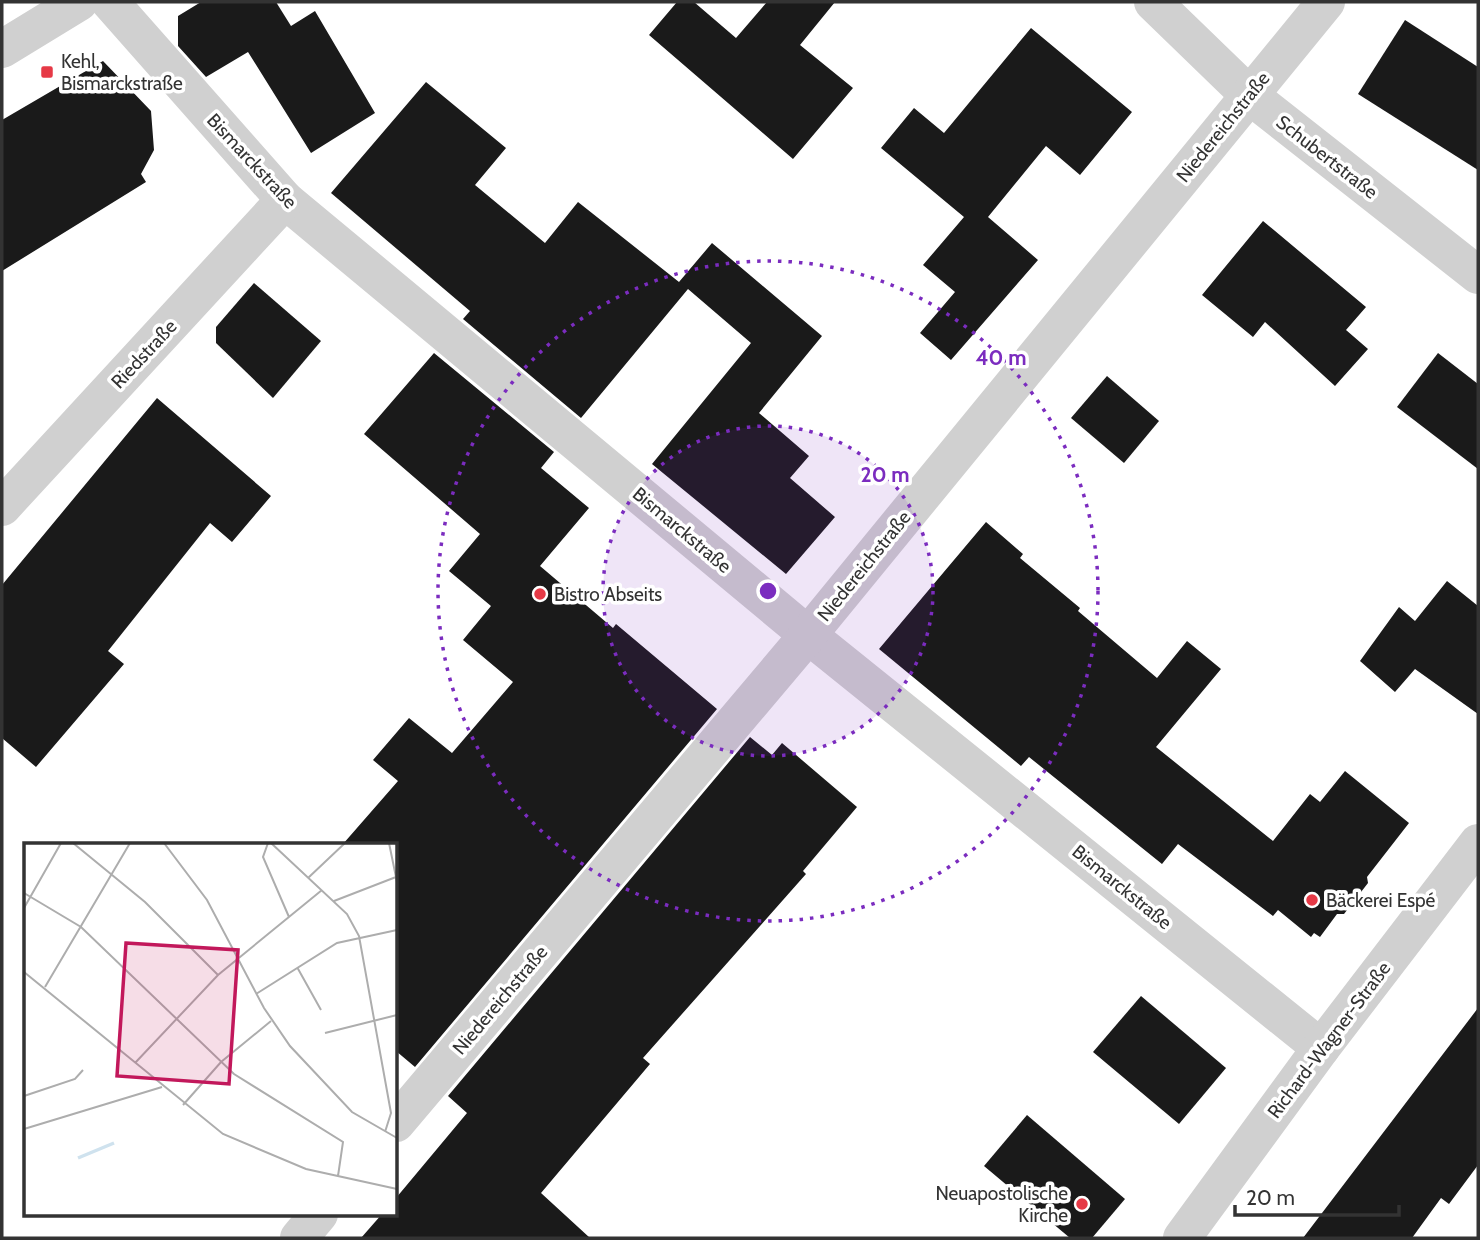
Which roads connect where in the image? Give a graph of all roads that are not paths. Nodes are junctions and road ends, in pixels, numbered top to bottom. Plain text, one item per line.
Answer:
1 (79, 2) edge
2 (110, 2) edge
3 (1153, 2) edge
4 (1326, 2) edge
5 (2, 49) edge
6 (1249, 95) junction
7 (285, 201) junction
8 (1478, 275) edge
9 (2, 507) edge
10 (808, 635) junction
11 (1478, 843) edge
12 (1321, 1048) junction
13 (397, 1123) edge
14 (317, 1216) edge
15 (299, 1238) edge
16 (1182, 1238) edge

1 - 5 street
2 - 7 street, Bismarckstraße
3 - 6 street, Schubertstraße
4 - 6 street, Niedereichstraße
6 - 8 street, Schubertstraße
6 - 10 street, Niedereichstraße
7 - 9 street, Riedstraße
7 - 10 street, Bismarckstraße
10 - 12 street, Bismarckstraße
10 - 13 street, Niedereichstraße
11 - 12 street, Richard-Wagner-Straße
12 - 16 street, Richard-Wagner-Straße
14 - 15 street

